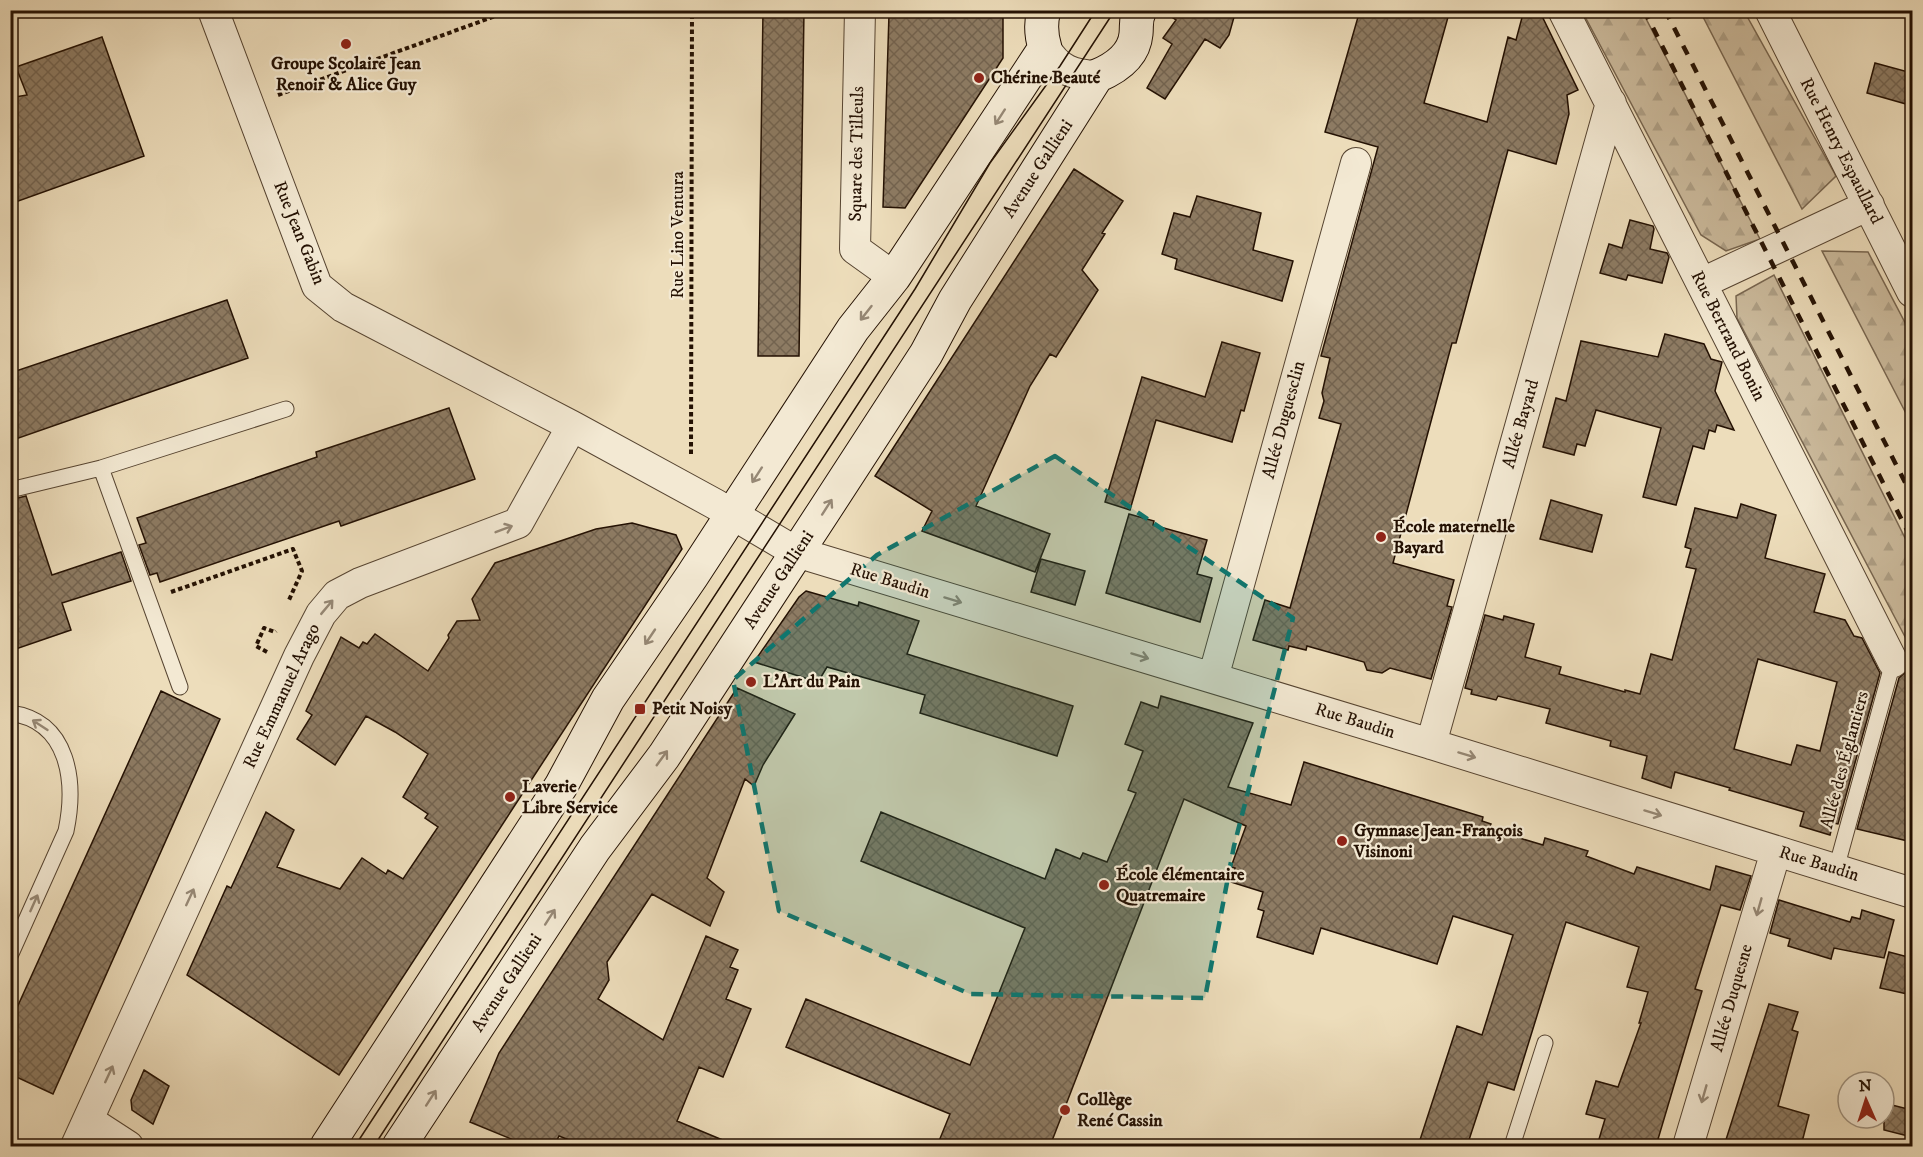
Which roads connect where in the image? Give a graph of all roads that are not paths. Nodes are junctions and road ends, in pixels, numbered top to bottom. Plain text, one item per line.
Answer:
1 (213, 10) edge
2 (860, 10) edge
3 (1044, 10) edge
4 (1563, 10) edge
5 (1770, 10) edge
6 (1136, 13) edge
7 (1045, 48) junction
8 (1098, 76) junction
9 (1611, 103) junction
10 (1356, 163) dead end
11 (1869, 206) junction
12 (894, 277) junction
13 (1702, 283) junction
14 (1912, 292) edge
15 (286, 409) dead end
16 (572, 426) junction
17 (101, 468) junction
18 (10, 490) edge
19 (732, 514) junction
20 (796, 552) junction
21 (1893, 662) joint
22 (1213, 678) junction
23 (180, 687) dead end
24 (10, 713) edge
25 (1431, 744) junction
26 (1776, 851) junction
27 (1836, 869) junction
28 (1912, 893) edge
29 (10, 956) edge
30 (1545, 1043) dead end
31 (82, 1133) edge
32 (128, 1146) edge
33 (327, 1146) edge
34 (402, 1146) edge
35 (1512, 1146) edge
36 (1688, 1146) edge

1 - 16 street, Rue Jean Gabin
2 - 12 street, Square des Tilleuls
3 - 7 street
4 - 9 street, Rue Bertrand Bonin
5 - 11 street, Rue Henry Espaullard
6 - 8 street, Avenue Gallieni
7 - 8 street
7 -> 12 street
20 -> 8 street, Avenue Gallieni
9 - 13 street, Rue Bertrand Bonin
9 - 25 street, Allée Bayard
10 - 22 street, Allée Duguesclin
11 - 13 street
11 - 14 street, Rue Henry Espaullard
12 -> 19 street
13 - 21 street, Rue Bertrand Bonin
15 - 17 lane
16 - 19 street
31 -> 16 street, Rue Emmanuel Arago
17 - 18 lane
17 - 23 lane
19 - 20 street, Rue Baudin
19 -> 33 street
20 -> 22 street, Rue Baudin
34 -> 20 street, Avenue Gallieni
21 - 27 lane, Allée des Églantiers
22 - 25 street, Rue Baudin
29 -> 24 lane
25 -> 26 street, Rue Baudin
26 - 27 street, Rue Baudin
26 -> 36 street, Allée Duquesne
27 - 28 street, Rue Baudin
30 - 35 lane
31 - 32 street

